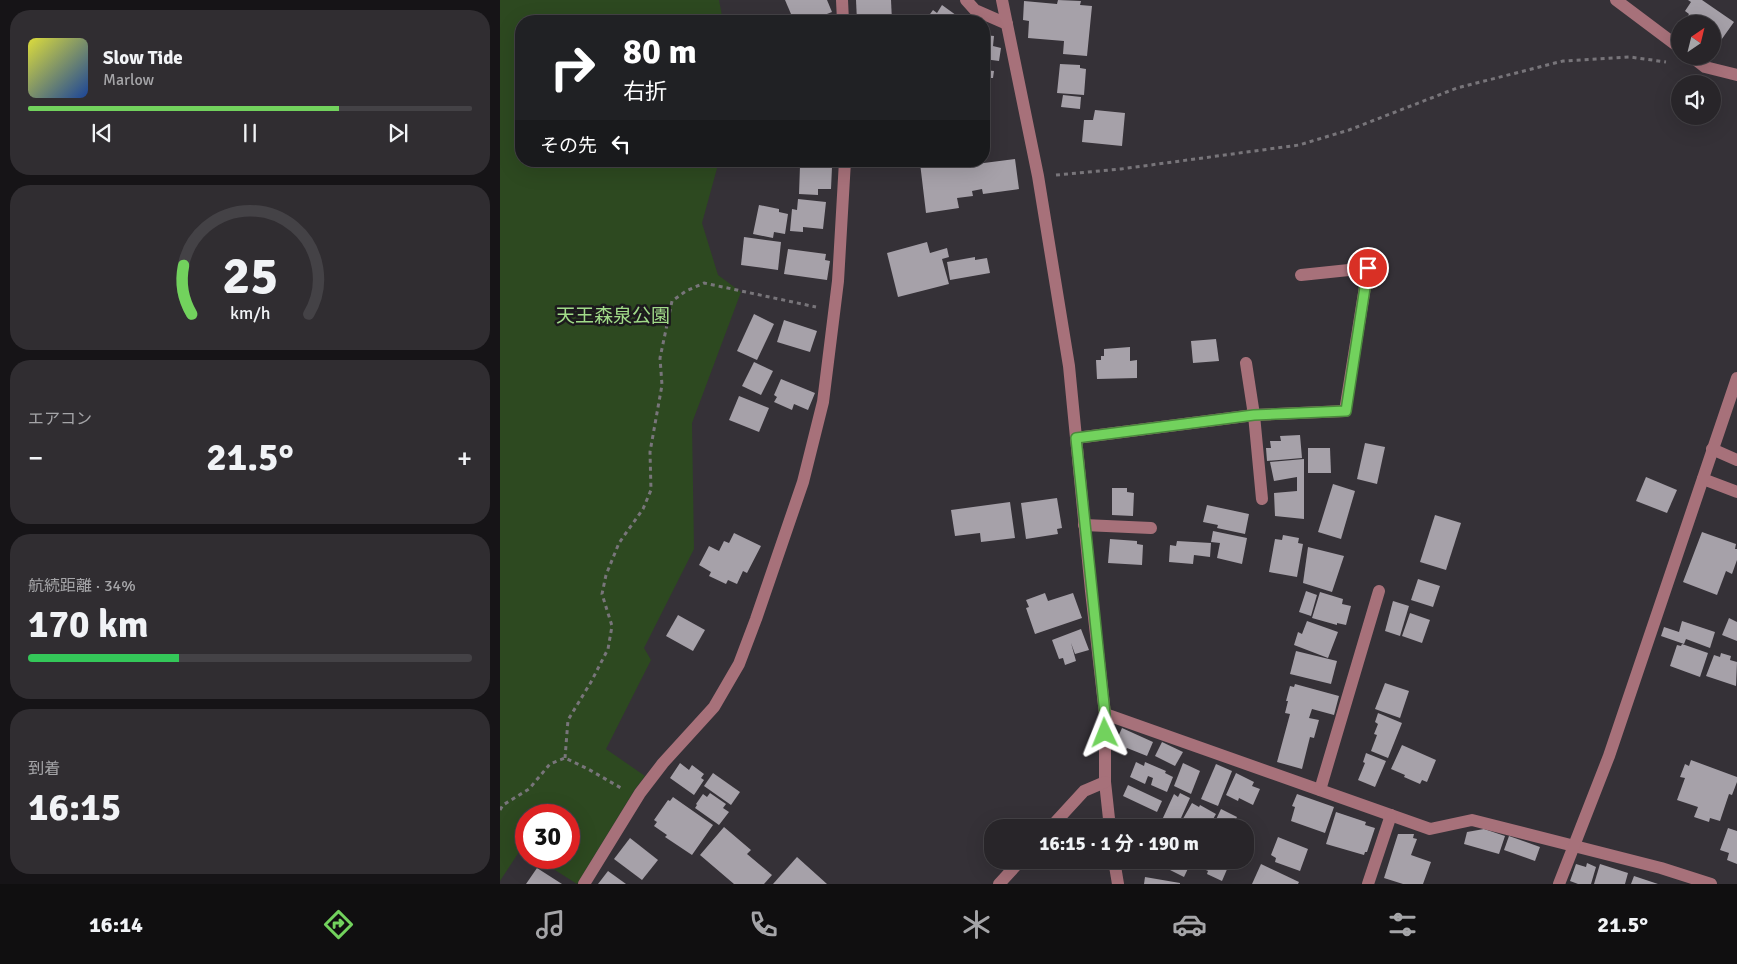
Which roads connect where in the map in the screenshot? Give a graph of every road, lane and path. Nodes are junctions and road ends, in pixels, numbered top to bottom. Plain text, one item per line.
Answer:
1 (842, 0) edge
2 (966, 0) edge
3 (1002, 0) edge
4 (1616, 0) edge
5 (842, 15) edge
6 (986, 15) edge
7 (990, 17) edge
8 (1007, 24) junction
9 (1671, 41) edge
10 (1671, 62) dead end
11 (1702, 65) edge
12 (1737, 74) edge
13 (844, 167) edge
14 (1038, 176) junction
15 (1301, 275) dead end
16 (834, 310) junction
17 (1246, 363) dead end
18 (1737, 378) edge
19 (1254, 415) junction
20 (1076, 438) junction
21 (1712, 450) junction
22 (1737, 460) edge
23 (1703, 479) junction
24 (1737, 492) edge
25 (1262, 499) dead end
26 (1084, 526) junction
27 (1152, 528) dead end
28 (1379, 591) dead end
29 (1105, 714) junction
30 (565, 758) junction
31 (1105, 782) junction
32 (1320, 790) junction
33 (637, 797) junction
34 (500, 810) edge
35 (1390, 815) junction
36 (1058, 819) edge
37 (1109, 819) edge
38 (1572, 846) junction
39 (1013, 869) edge
40 (1116, 869) edge
41 (584, 884) edge
42 (999, 884) edge
43 (1118, 884) edge
44 (1368, 884) edge
45 (1559, 884) edge
46 (1710, 884) edge

1 - 5 street
2 - 6 street
3 - 8 street
4 - 9 street
7 - 8 street
8 - 14 street
10 - 14 path
11 - 12 street
13 - 16 street
14 - 20 street
15 - 19 street
16 - 30 path
16 - 33 street
17 - 19 street
18 - 21 street
19 - 20 street
19 - 25 street
20 - 26 street
21 - 22 street
21 - 23 street
23 - 24 street
23 - 38 street
26 - 27 street
26 - 29 street
28 - 32 street
29 - 31 street
29 - 32 street
30 - 33 path
30 - 34 path
31 - 36 street
31 - 37 street
32 - 35 street
33 - 41 street
35 - 38 street
35 - 44 street
38 - 45 street
38 - 46 street
39 - 42 street
40 - 43 street

